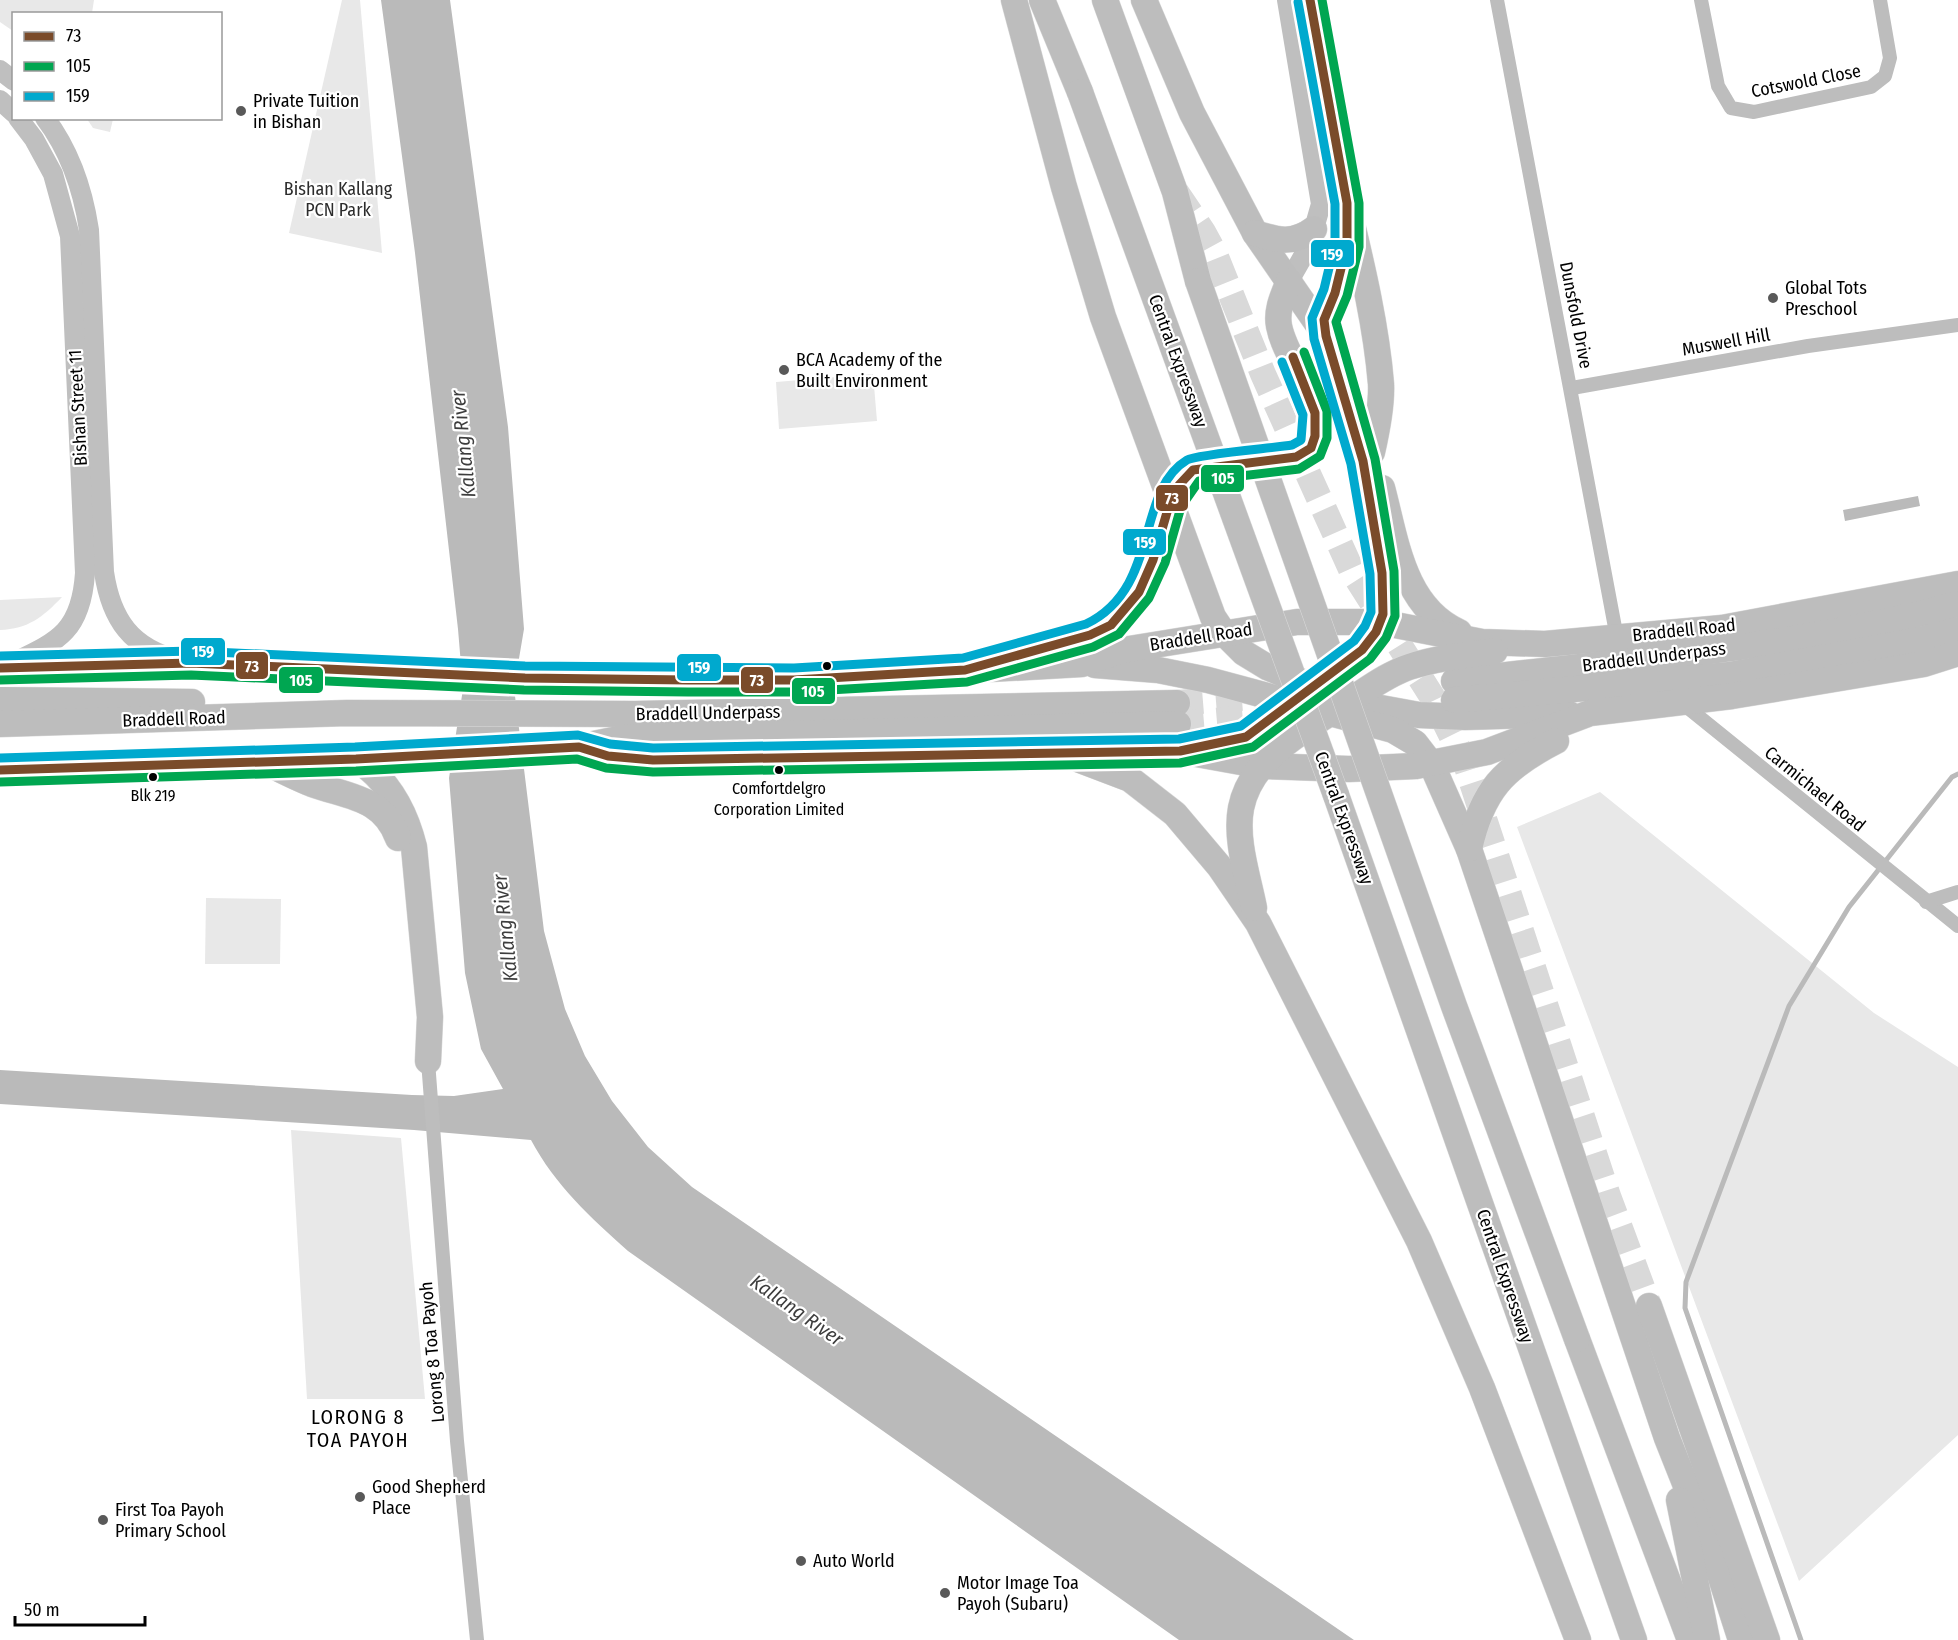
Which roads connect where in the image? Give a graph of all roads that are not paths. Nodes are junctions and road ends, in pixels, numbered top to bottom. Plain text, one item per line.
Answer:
1 (1014, 0) edge
2 (1042, 0) edge
3 (1105, 0) edge
4 (1144, 0) edge
5 (1287, 0) edge
6 (1310, 0) edge
7 (1497, 0) edge
8 (1701, 0) edge
9 (1880, 0) edge
10 (0, 70) edge
11 (12, 79) edge
12 (0, 100) edge
13 (12, 111) edge
14 (20, 120) edge
15 (46, 120) edge
16 (1347, 203) junction
17 (1314, 229) junction
18 (1255, 233) junction
19 (1289, 281) junction
20 (1958, 325) edge
21 (1326, 336) junction
22 (1572, 387) junction
23 (1372, 452) junction
24 (1170, 502) junction
25 (1958, 584) edge
26 (1958, 604) edge
27 (1380, 622) junction
28 (1958, 630) edge
29 (1223, 632) junction
30 (1617, 638) junction
31 (1482, 642) junction
32 (1545, 644) junction
33 (1958, 654) edge
34 (191, 663) junction
35 (1082, 664) junction
36 (0, 668) edge
37 (1406, 668) junction
38 (965, 670) junction
39 (1304, 695) junction
40 (0, 700) edge
41 (1682, 703) junction
42 (1340, 707) junction
43 (1637, 709) junction
44 (347, 713) junction
45 (1590, 713) junction
46 (1419, 715) junction
47 (0, 724) edge
48 (579, 747) junction
49 (1180, 752) junction
50 (1020, 753) junction
51 (356, 759) junction
52 (265, 762) junction
53 (1432, 765) junction
54 (1263, 766) junction
55 (0, 770) edge
56 (1469, 849) junction
57 (1958, 892) edge
58 (1926, 902) junction
59 (421, 914) junction
60 (1258, 923) junction
61 (1958, 926) edge
62 (429, 1068) joint
63 (1649, 1306) tunnel mouth
64 (1667, 1438) junction
65 (1620, 1603) junction
66 (477, 1640) edge
67 (1578, 1640) edge
68 (1628, 1640) edge
69 (1634, 1640) edge
70 (1690, 1640) edge
71 (1707, 1640) edge
72 (1741, 1640) edge
73 (1767, 1640) edge

1 - 24 highway
2 - 65 highway, Central Expressway, bridge
3 - 70 highway, bridge
4 - 18 highway
5 - 17 street
6 - 16 street
7 - 22 street, Dunsfold Drive
8 - 9 street, Cotswold Close
10 - 11 street
12 - 13 street
14 - 36 street, Bishan Street 11
15 - 34 street, Bishan Street 11
16 - 21 street
16 - 23 highway
17 - 18 highway
17 - 19 street
18 - 19 highway
19 - 21 highway
19 - 24 highway
20 - 22 street, Muswell Hill
21 - 23 highway
21 - 27 highway
22 - 30 street, Dunsfold Drive
23 - 31 highway
24 - 29 highway
24 - 38 highway
25 - 30 highway, Braddell Road
26 - 28 highway, Braddell Underpass
27 - 29 highway, Braddell Road
27 - 31 highway, Braddell Road
27 - 39 highway
29 - 35 highway, Braddell Road
29 - 39 highway
30 - 32 highway, Braddell Road
31 - 32 highway, Braddell Road
32 - 37 highway
33 - 41 highway
34 - 36 highway, Braddell Road
34 - 38 highway, Braddell Road
35 - 38 highway, Braddell Road
35 - 39 highway
37 - 42 highway
37 - 46 highway
39 - 42 highway
39 - 49 highway
40 - 44 highway
41 - 43 highway
41 - 58 street, Carmichael Road
42 - 46 highway
42 - 53 highway
42 - 54 highway
43 - 45 highway
43 - 56 highway
44 - 47 highway, Braddell Road
44 - 48 highway, Braddell Underpass
45 - 46 highway
45 - 53 highway
48 - 50 highway
48 - 51 highway
49 - 50 highway
49 - 54 highway
50 - 60 highway
51 - 52 highway
51 - 59 highway
52 - 55 highway
52 - 59 highway
53 - 54 highway
53 - 56 highway
54 - 60 highway
56 - 64 highway
57 - 58 street
58 - 61 street, Carmichael Road
59 - 62 highway
60 - 67 highway
62 - 66 street, Lorong 8 Toa Payoh
63 - 73 highway
64 - 71 highway
64 - 72 highway
65 - 68 highway
65 - 69 highway, Central Expressway

